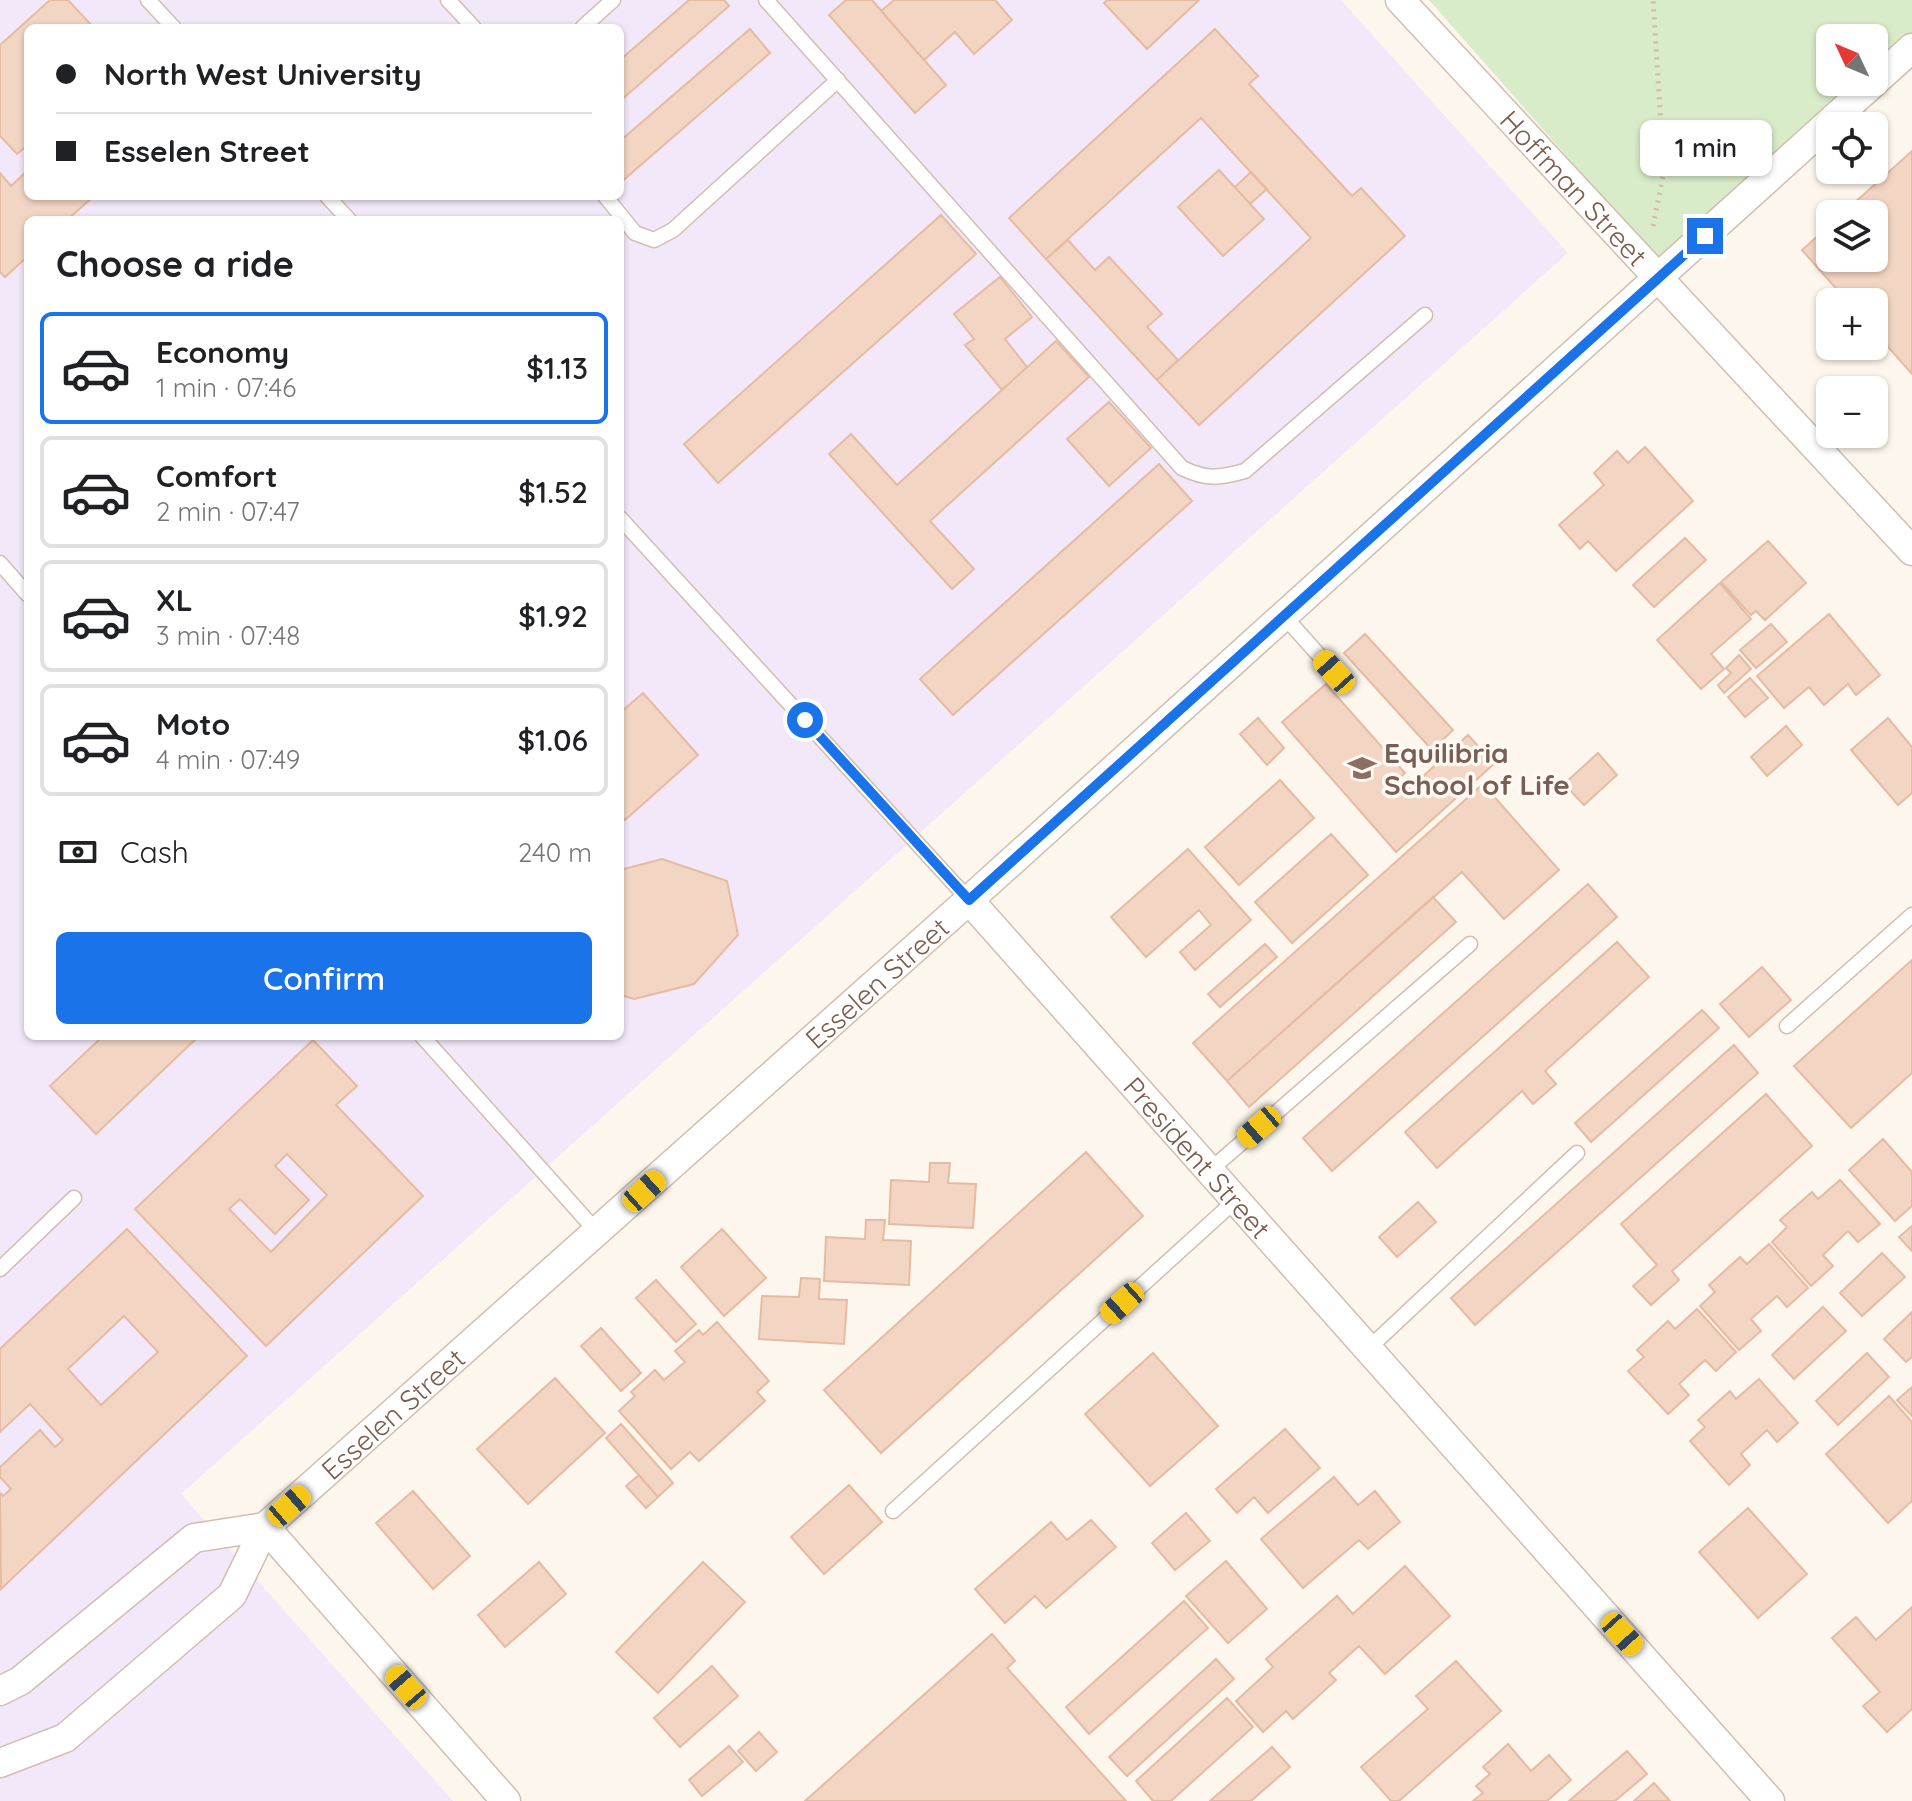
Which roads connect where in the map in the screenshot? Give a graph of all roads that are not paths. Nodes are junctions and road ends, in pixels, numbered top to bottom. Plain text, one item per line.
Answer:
1 (148, 0) edge
2 (448, 0) edge
3 (613, 0) edge
4 (766, 0) edge
5 (1400, 0) edge
6 (170, 24) edge
7 (470, 24) edge
8 (586, 24) edge
9 (1912, 48) edge
10 (838, 80) junction
11 (331, 200) edge
12 (608, 200) edge
13 (345, 216) edge
14 (621, 216) edge
15 (624, 219) edge
16 (1652, 270) junction
17 (1425, 315) dead end
18 (624, 522) edge
19 (1910, 546) edge
20 (0, 563) edge
21 (24, 590) edge
22 (1283, 615) junction
23 (1334, 672) dead end
24 (969, 900) junction
25 (1912, 915) edge
26 (1470, 944) dead end
27 (1787, 1026) dead end
28 (426, 1040) edge
29 (1577, 1153) dead end
30 (1209, 1171) junction
31 (74, 1198) dead end
32 (1237, 1199) junction
33 (597, 1232) junction
34 (0, 1269) edge
35 (1368, 1349) junction
36 (893, 1511) dead end
37 (265, 1527) junction
38 (0, 1691) edge
39 (0, 1763) edge
40 (506, 1801) edge
41 (1770, 1801) edge

1 - 6 lane
2 - 7 lane
3 - 8 lane
4 - 10 lane
5 - 16 street, Hoffman Street
9 - 16 street, Esselen Street
10 - 15 lane
10 - 17 lane
11 - 13 lane
12 - 14 lane
16 - 19 street, Hoffman Street
16 - 22 street, Esselen Street
18 - 24 lane, President Street
20 - 21 lane
22 - 23 lane
22 - 24 street, Esselen Street
24 - 30 street, President Street
24 - 33 street, Esselen Street
25 - 27 lane
26 - 30 lane
28 - 33 lane
29 - 35 lane
30 - 32 street, President Street
31 - 34 lane
32 - 35 street, President Street
32 - 36 lane
33 - 37 street, Esselen Street
35 - 41 street, President Street
37 - 38 street
37 - 39 street
37 - 40 street

